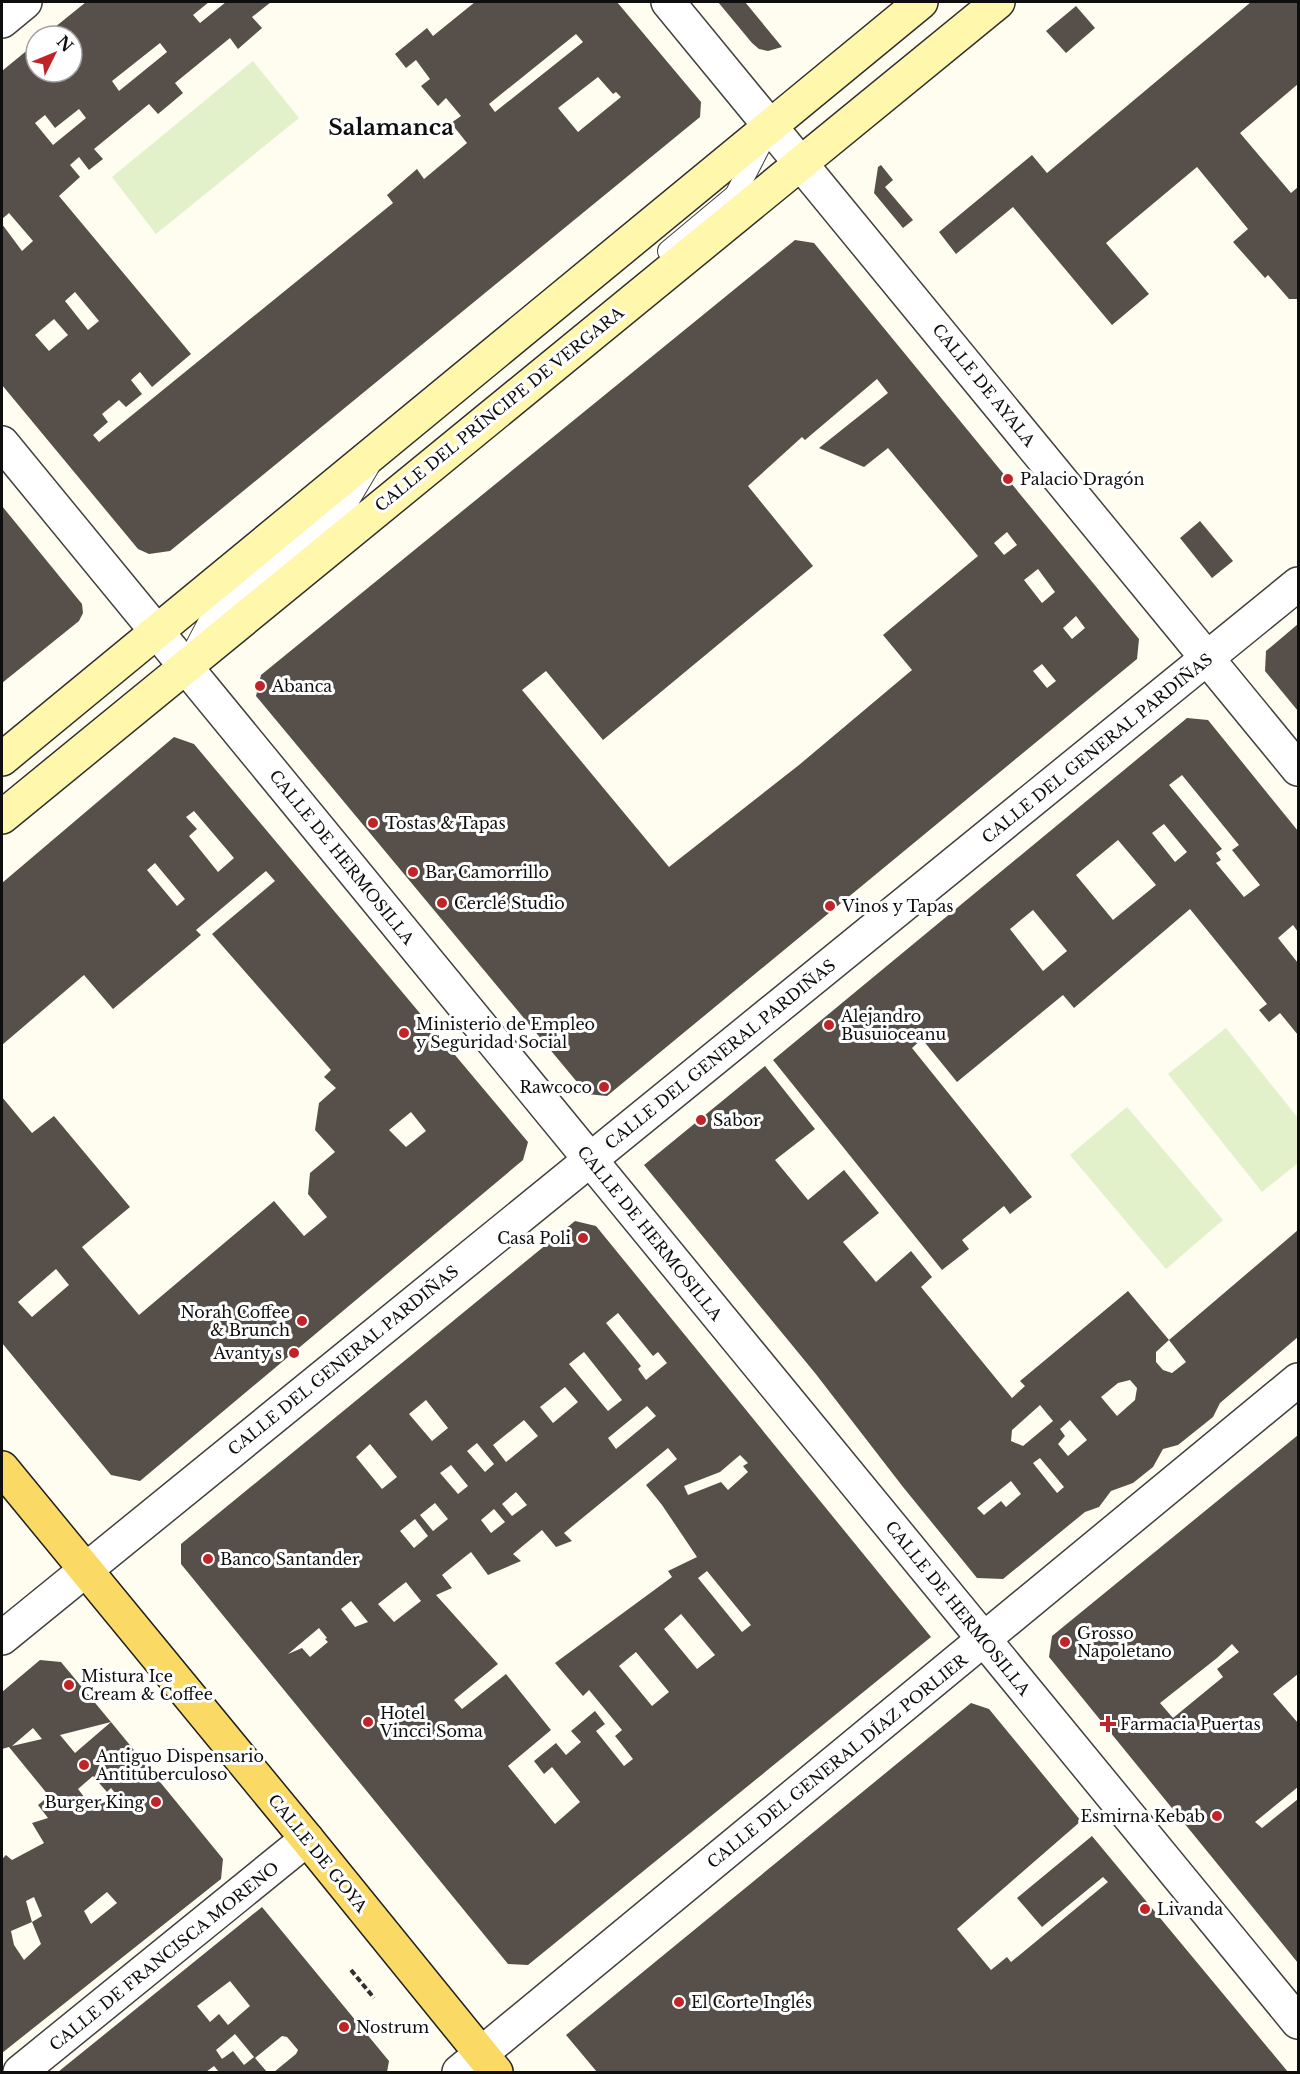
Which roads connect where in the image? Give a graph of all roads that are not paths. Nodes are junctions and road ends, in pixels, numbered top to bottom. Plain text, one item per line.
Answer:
1 (25, 2) edge
2 (668, 2) edge
3 (921, 2) edge
4 (998, 2) edge
5 (2, 21) edge
6 (771, 125) junction
7 (800, 162) junction
8 (596, 329) junction
9 (2, 443) edge
10 (381, 447) junction
11 (1299, 584) edge
12 (156, 632) junction
13 (1208, 657) junction
14 (185, 666) junction
15 (2, 759) edge
16 (1299, 769) edge
17 (2, 817) edge
18 (590, 1160) junction
19 (1299, 1380) edge
20 (2, 1468) edge
21 (86, 1570) junction
22 (2, 1638) edge
23 (984, 1640) junction
24 (307, 1839) junction
25 (1299, 2022) edge
26 (478, 2066) edge
27 (20, 2073) edge

1 - 5 street
2 - 6 street, CALLE DE AYALA
3 - 6 main road
4 - 7 main road, CALLE DEL PRÍNCIPE DE VERGARA
6 - 7 street, CALLE DE AYALA
6 - 8 lane
6 - 10 main road
7 - 8 main road, CALLE DEL PRÍNCIPE DE VERGARA
7 - 13 street, CALLE DE AYALA
8 - 14 main road, CALLE DEL PRÍNCIPE DE VERGARA
9 - 12 street, CALLE DE HERMOSILLA
10 - 12 main road
10 - 14 lane
11 - 13 street, CALLE DEL GENERAL PARDIÑAS
12 - 14 street, CALLE DE HERMOSILLA
12 - 15 main road
13 - 16 street, CALLE DE AYALA
13 - 18 street, CALLE DEL GENERAL PARDIÑAS
14 - 17 main road, CALLE DEL PRÍNCIPE DE VERGARA
14 - 18 street, CALLE DE HERMOSILLA
18 - 21 street, CALLE DEL GENERAL PARDIÑAS
18 - 23 street, CALLE DE HERMOSILLA
19 - 23 street, CALLE DEL GENERAL DÍAZ PORLIER
20 - 21 main road, CALLE DE GOYA
21 - 22 street, CALLE DEL GENERAL PARDIÑAS
21 - 24 main road, CALLE DE GOYA
23 - 25 street, CALLE DE HERMOSILLA
23 - 26 street, CALLE DEL GENERAL DÍAZ PORLIER
24 - 26 main road, CALLE DE GOYA
24 - 27 street, CALLE DE FRANCISCA MORENO

